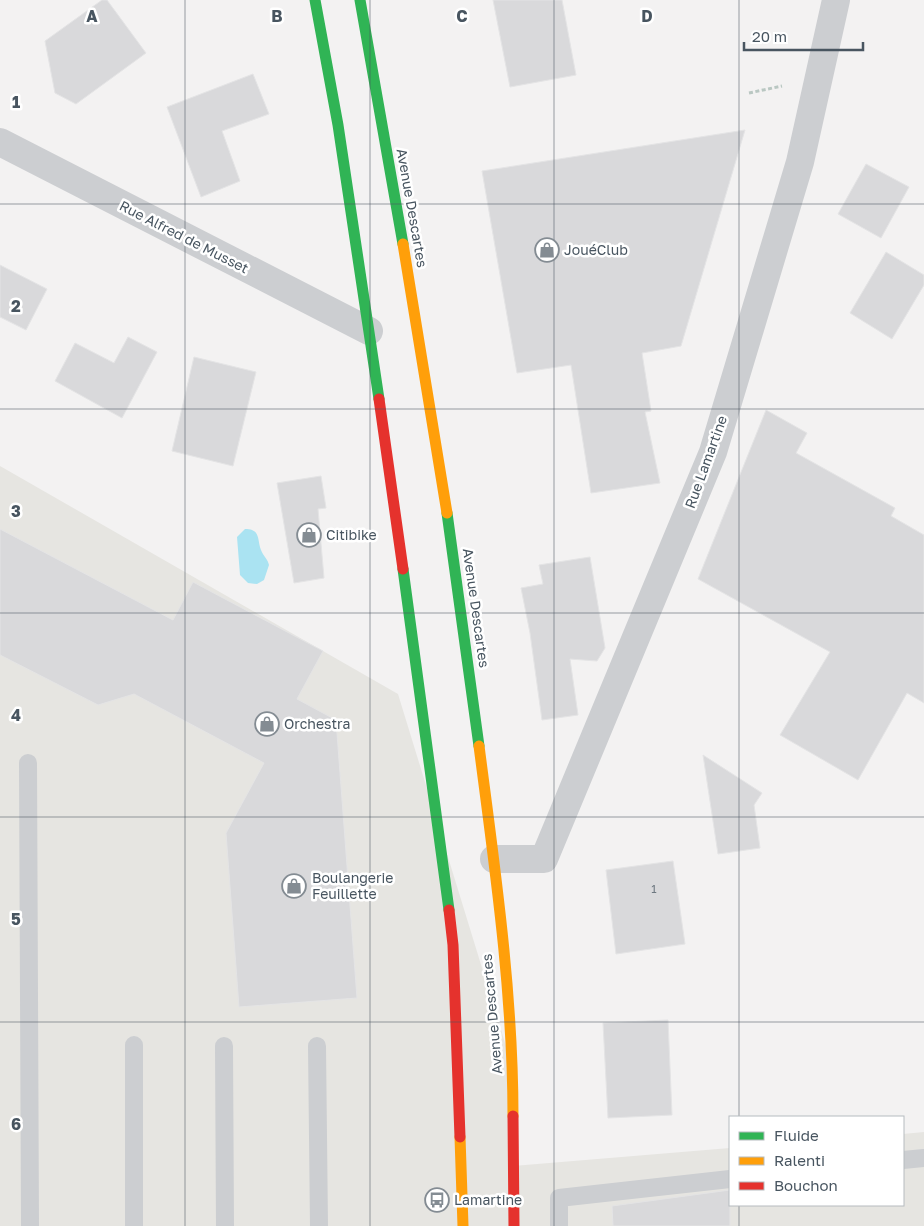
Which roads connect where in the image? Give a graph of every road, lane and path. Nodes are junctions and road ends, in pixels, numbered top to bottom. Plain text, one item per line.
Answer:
1 (315, 0) edge
2 (360, 0) edge
3 (836, 0) edge
4 (0, 142) edge
5 (369, 331) junction
6 (28, 763) dead end
7 (494, 859) junction
8 (134, 1045) dead end
9 (224, 1046) dead end
10 (317, 1046) dead end
11 (924, 1158) edge
12 (904, 1160) edge
13 (729, 1179) edge
14 (30, 1226) edge
15 (134, 1226) edge
16 (225, 1226) edge
17 (319, 1226) edge
18 (463, 1226) edge
19 (514, 1226) edge
20 (559, 1226) edge

1 - 5 main road
2 - 7 main road, Avenue Descartes
3 - 7 street, Rue Lamartine
4 - 5 street, Rue Alfred de Musset
5 - 18 main road
6 - 14 lane
7 - 19 main road, Avenue Descartes
8 - 15 lane
9 - 16 lane
10 - 17 lane
11 - 12 lane
13 - 20 lane

